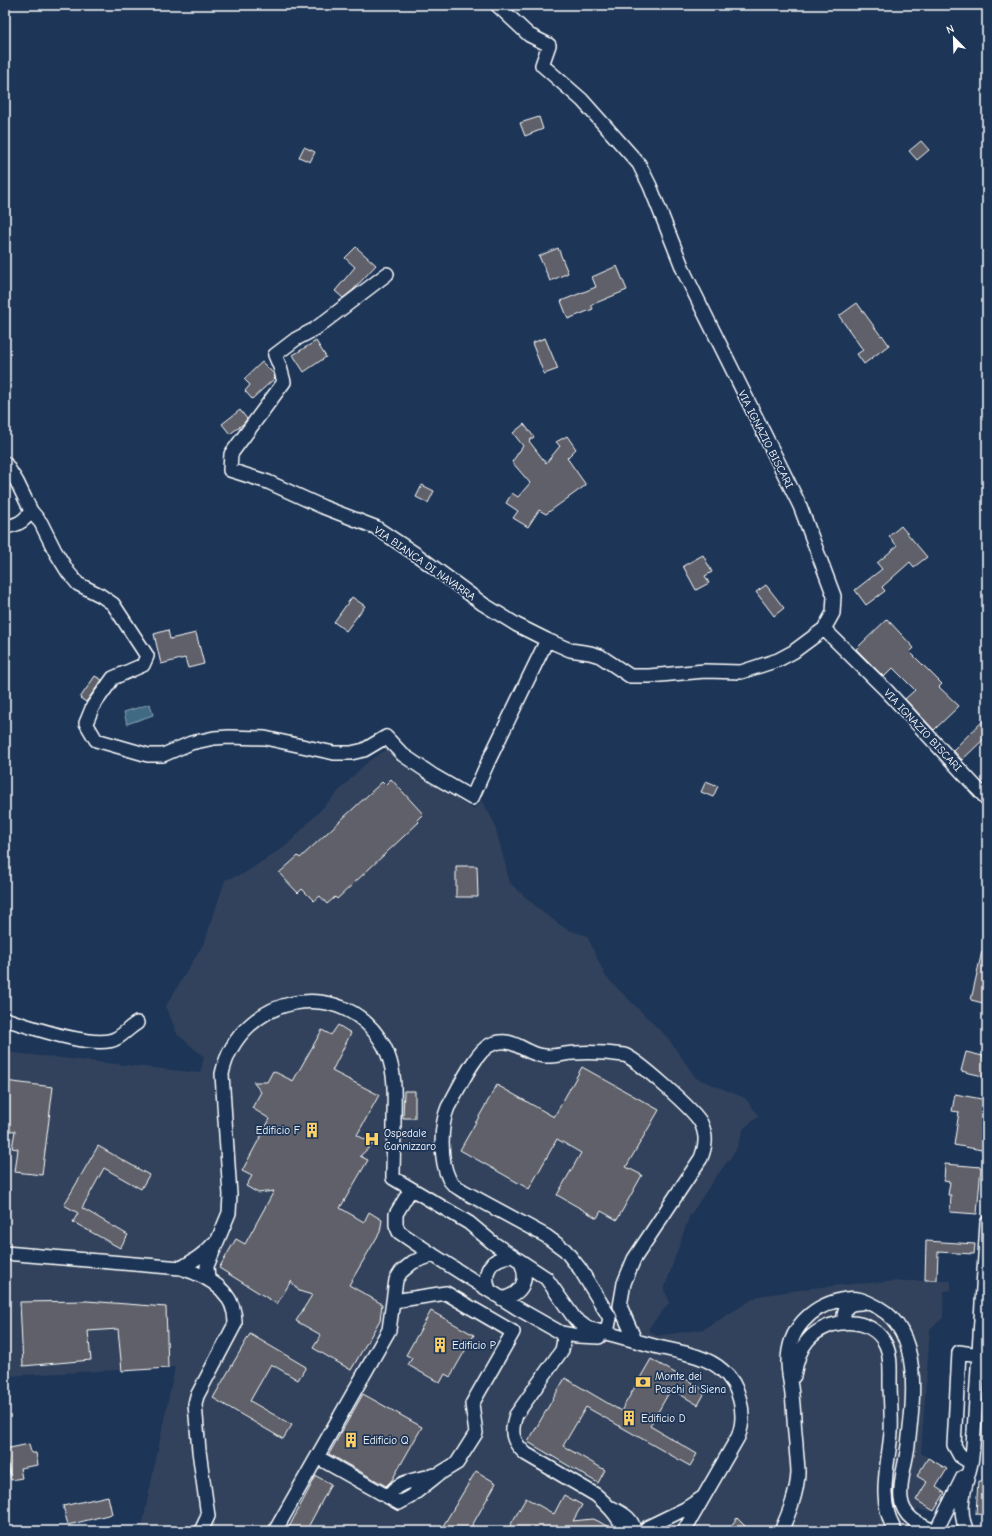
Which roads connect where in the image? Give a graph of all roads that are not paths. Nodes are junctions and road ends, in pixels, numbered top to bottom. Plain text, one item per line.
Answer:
1 (497, 5) edge
2 (387, 274) dead end
3 (5, 463) edge
4 (31, 511) junction
5 (5, 527) edge
6 (824, 628) junction
7 (547, 640) junction
8 (987, 799) edge
9 (5, 1019) edge
10 (137, 1023) dead end
11 (411, 1189) junction
12 (987, 1223) edge
13 (221, 1235) junction
14 (987, 1238) edge
15 (5, 1253) edge
16 (433, 1255) junction
17 (515, 1259) junction
18 (180, 1268) junction
19 (208, 1280) junction
20 (489, 1290) junction
21 (502, 1299) junction
22 (394, 1301) junction
23 (869, 1304) junction
24 (622, 1313) junction
25 (610, 1318) junction
26 (574, 1319) junction
27 (844, 1323) junction
28 (607, 1332) junction
29 (565, 1334) junction
30 (631, 1339) junction
31 (979, 1355) junction
32 (792, 1396) junction
33 (317, 1457) junction
34 (971, 1463) junction
35 (703, 1496) junction
36 (604, 1503) junction
37 (942, 1518) junction
38 (917, 1523) junction
39 (665, 1524) edge
40 (201, 1531) edge
41 (275, 1531) edge
42 (623, 1531) edge
43 (633, 1531) edge
44 (644, 1531) edge
45 (650, 1531) edge
46 (684, 1531) edge
47 (781, 1531) edge
48 (895, 1531) edge
49 (935, 1531) edge
50 (967, 1531) edge

1 - 6 street, VIA IGNAZIO BISCARI
2 - 7 street, VIA BIANCA DI NAVARRA
3 - 4 street
4 - 5 street
4 - 7 street
6 - 7 street, VIA BIANCA DI NAVARRA
6 - 8 street, VIA IGNAZIO BISCARI
9 - 10 street
11 - 13 street
11 - 16 street
11 - 17 street
12 - 14 street
13 - 18 street
13 - 19 street
14 - 31 street
15 - 18 street
16 - 20 street
16 - 22 street
17 - 20 street
17 - 21 street
17 - 26 street
18 - 19 street
19 - 40 street
20 - 21 street
21 - 29 street
22 - 33 street
22 - 33 street
23 - 27 street
23 - 32 street
23 - 38 street
24 - 25 street
24 - 25 street
24 - 30 street
25 - 28 street
26 - 28 street
26 - 29 street
27 - 32 street
27 - 48 street
28 - 30 street
29 - 30 street
29 - 36 street
30 - 35 street
31 - 34 street
31 - 34 street
32 - 47 street
33 - 41 street
34 - 37 street
34 - 50 street
35 - 39 street
35 - 46 street
36 - 42 street
36 - 43 street
37 - 38 street
37 - 49 street
38 - 49 street
39 - 44 street
39 - 45 street

